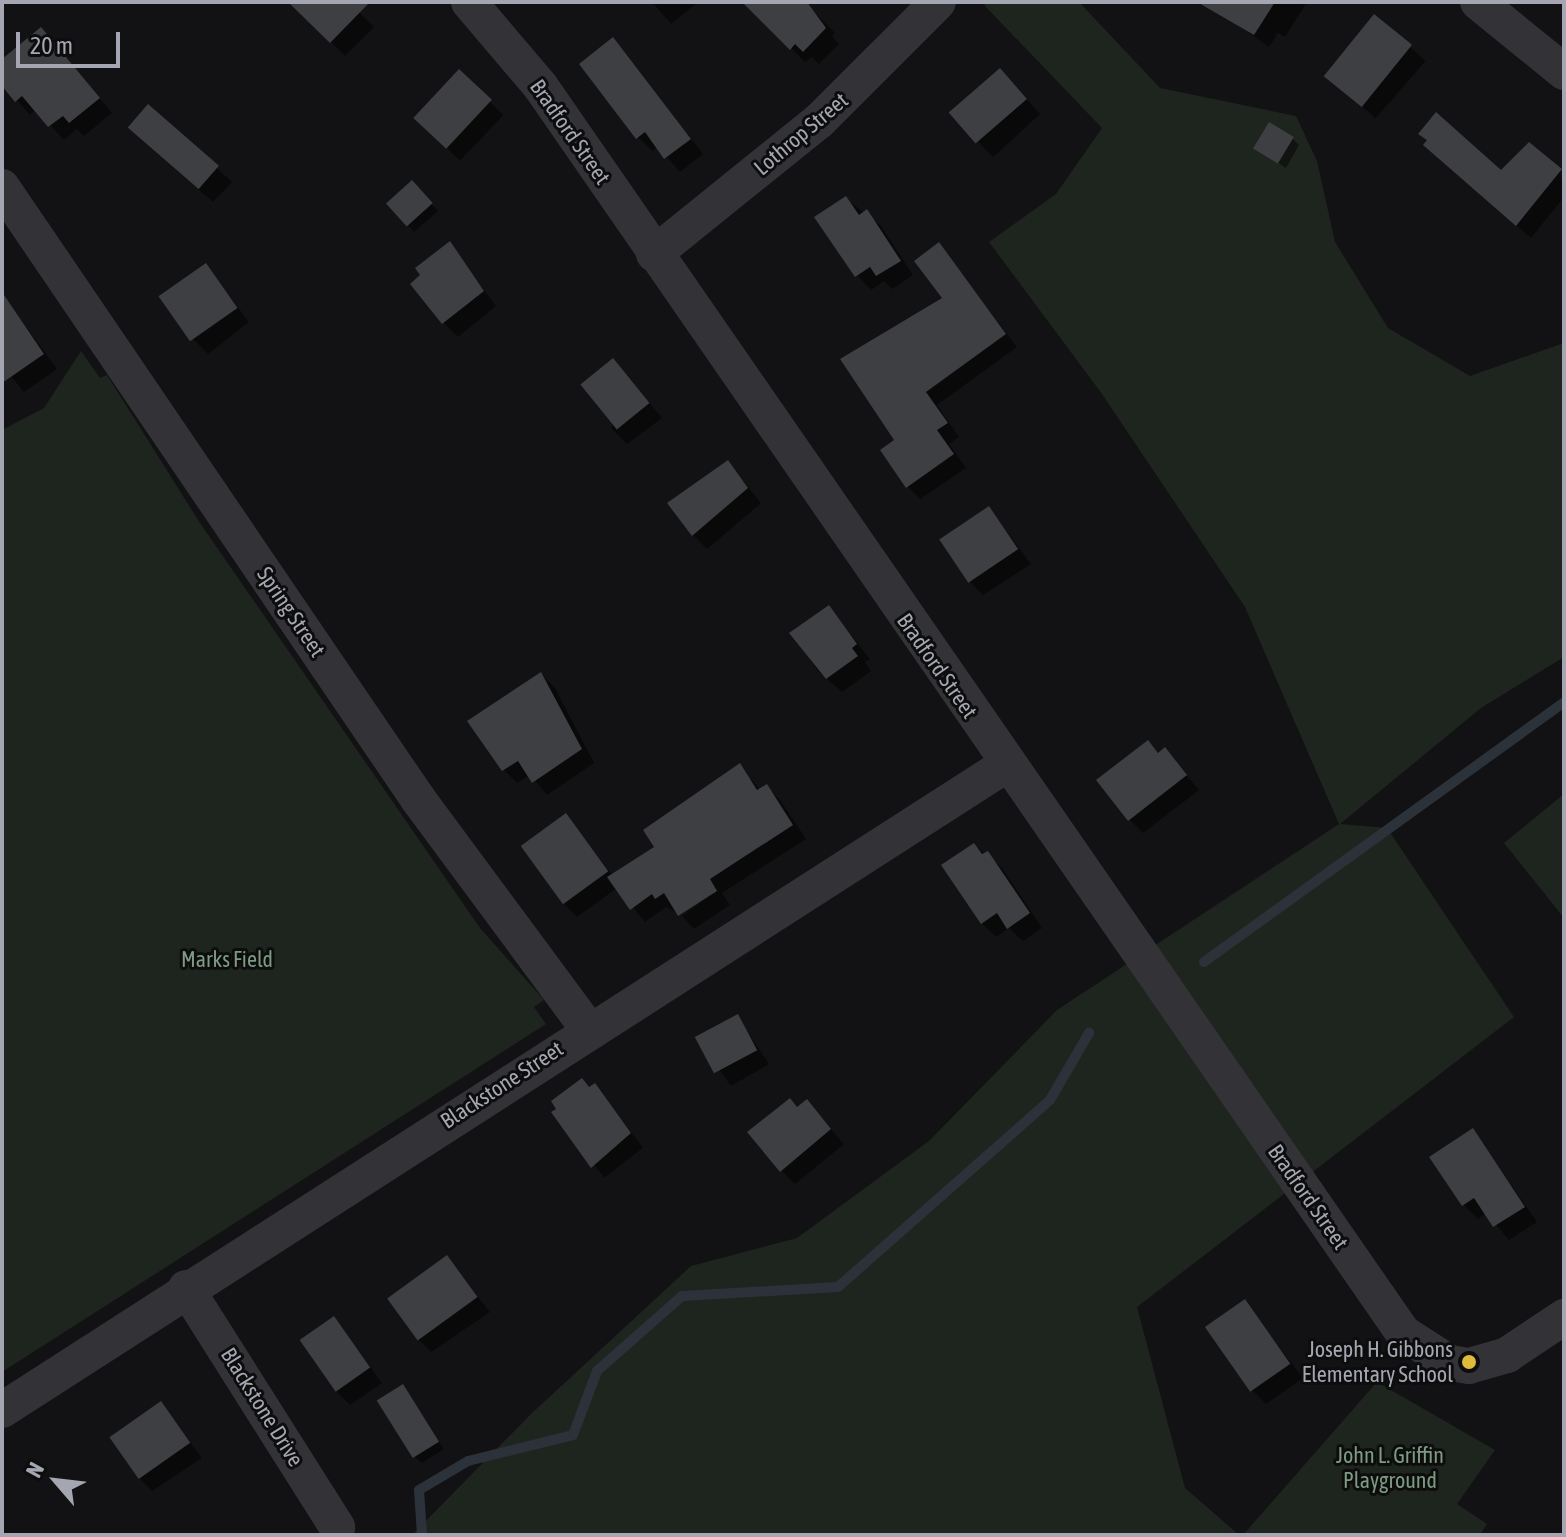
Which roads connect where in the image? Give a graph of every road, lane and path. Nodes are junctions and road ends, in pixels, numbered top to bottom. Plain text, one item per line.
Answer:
1 (469, 2) edge
2 (938, 2) edge
3 (1478, 2) edge
4 (1564, 72) edge
5 (2, 187) edge
6 (654, 254) junction
7 (1006, 765) junction
8 (589, 1030) junction
9 (186, 1288) junction
10 (1564, 1317) edge
11 (2, 1410) edge
12 (337, 1527) dead end

1 - 6 street, Bradford Street
2 - 6 street, Lothrop Street
3 - 4 street
5 - 8 street, Spring Street
6 - 7 street, Bradford Street
7 - 8 street, Blackstone Street
7 - 10 street, Bradford Street
8 - 9 street, Blackstone Street
9 - 11 street, Blackstone Street
9 - 12 street, Blackstone Drive

